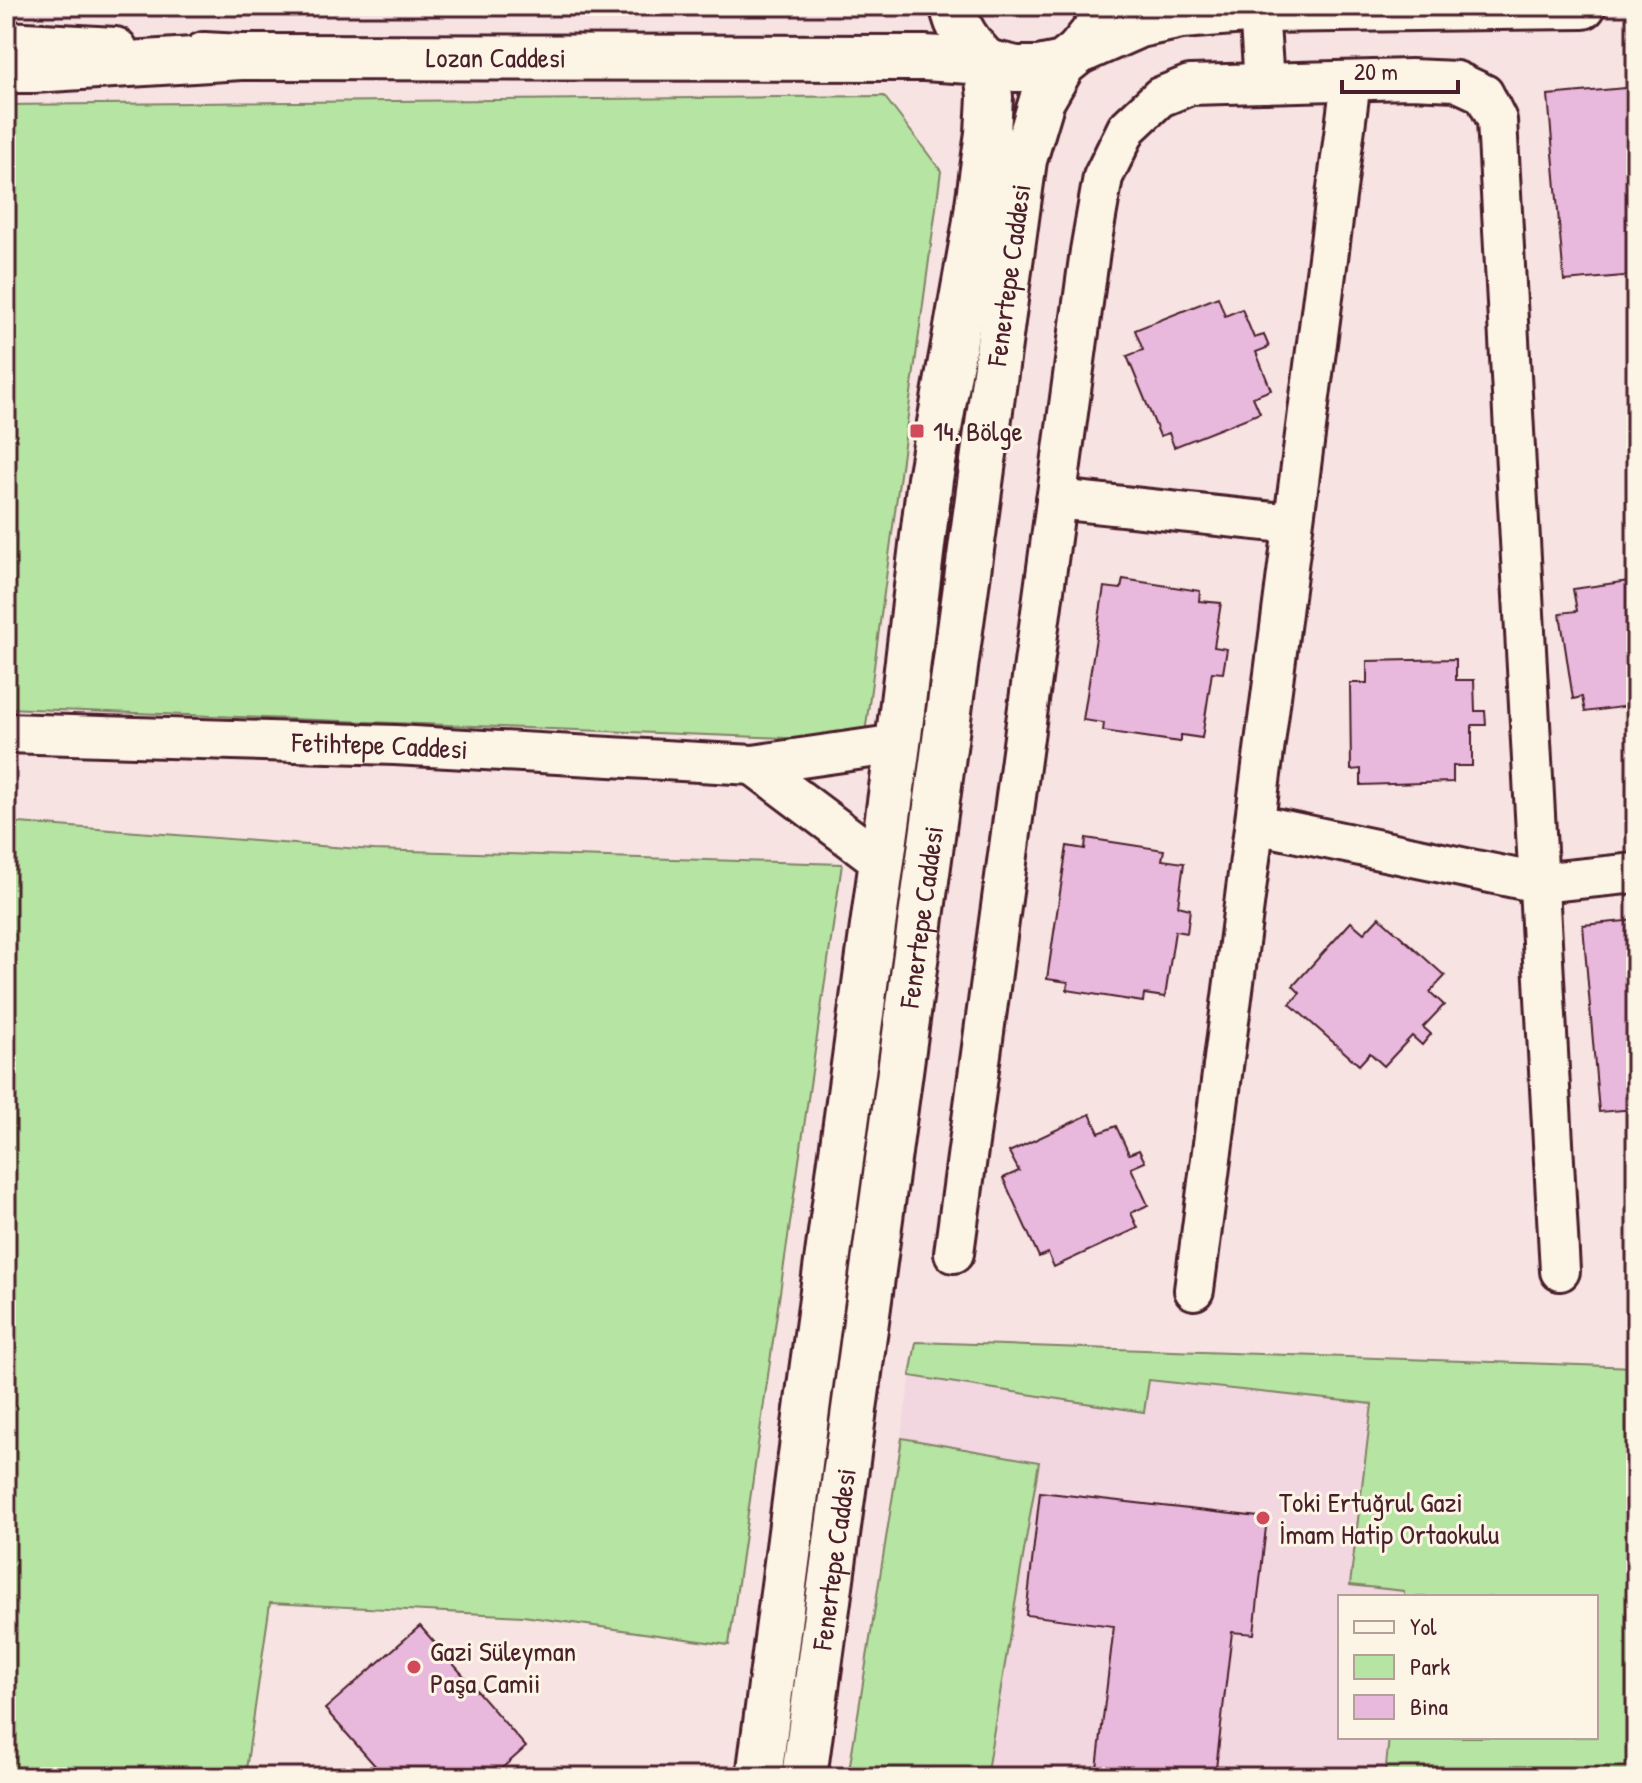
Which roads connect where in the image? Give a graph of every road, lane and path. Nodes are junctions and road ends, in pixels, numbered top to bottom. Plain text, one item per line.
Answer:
1 (953, 6) edge
2 (1106, 6) edge
3 (1583, 6) edge
4 (1259, 10) junction
5 (6, 44) edge
6 (241, 57) junction
7 (1070, 58) junction
8 (986, 62) junction
9 (6, 70) edge
10 (1351, 81) junction
11 (1264, 83) junction
12 (1056, 499) junction
13 (1293, 524) junction
14 (6, 733) edge
15 (898, 744) junction
16 (753, 765) junction
17 (1255, 824) junction
18 (882, 862) junction
19 (1636, 873) edge
20 (1538, 883) junction
21 (954, 1253) dead end
22 (1560, 1271) dead end
23 (1194, 1290) dead end
24 (759, 1777) edge
25 (804, 1777) edge

1 - 8 main road
2 - 7 main road, Fenertepe Caddesi
3 - 4 main road, Lozan Caddesi
4 - 7 main road, Lozan Caddesi
4 - 11 street
5 - 6 main road, Lozan Caddesi
6 - 8 main road, Lozan Caddesi
6 - 9 main road
7 - 8 main road, Lozan Caddesi
7 - 25 main road, Fenertepe Caddesi
8 - 15 main road, Fenertepe Caddesi
10 - 11 street
10 - 13 street
10 - 20 street
11 - 12 street
12 - 13 street
12 - 21 street
13 - 17 street
14 - 16 street, Fetihtepe Caddesi
15 - 16 street, Fetihtepe Caddesi
15 - 18 main road, Fenertepe Caddesi
16 - 18 street
17 - 20 street
17 - 23 street
18 - 24 main road, Fenertepe Caddesi
19 - 20 street
20 - 22 street

